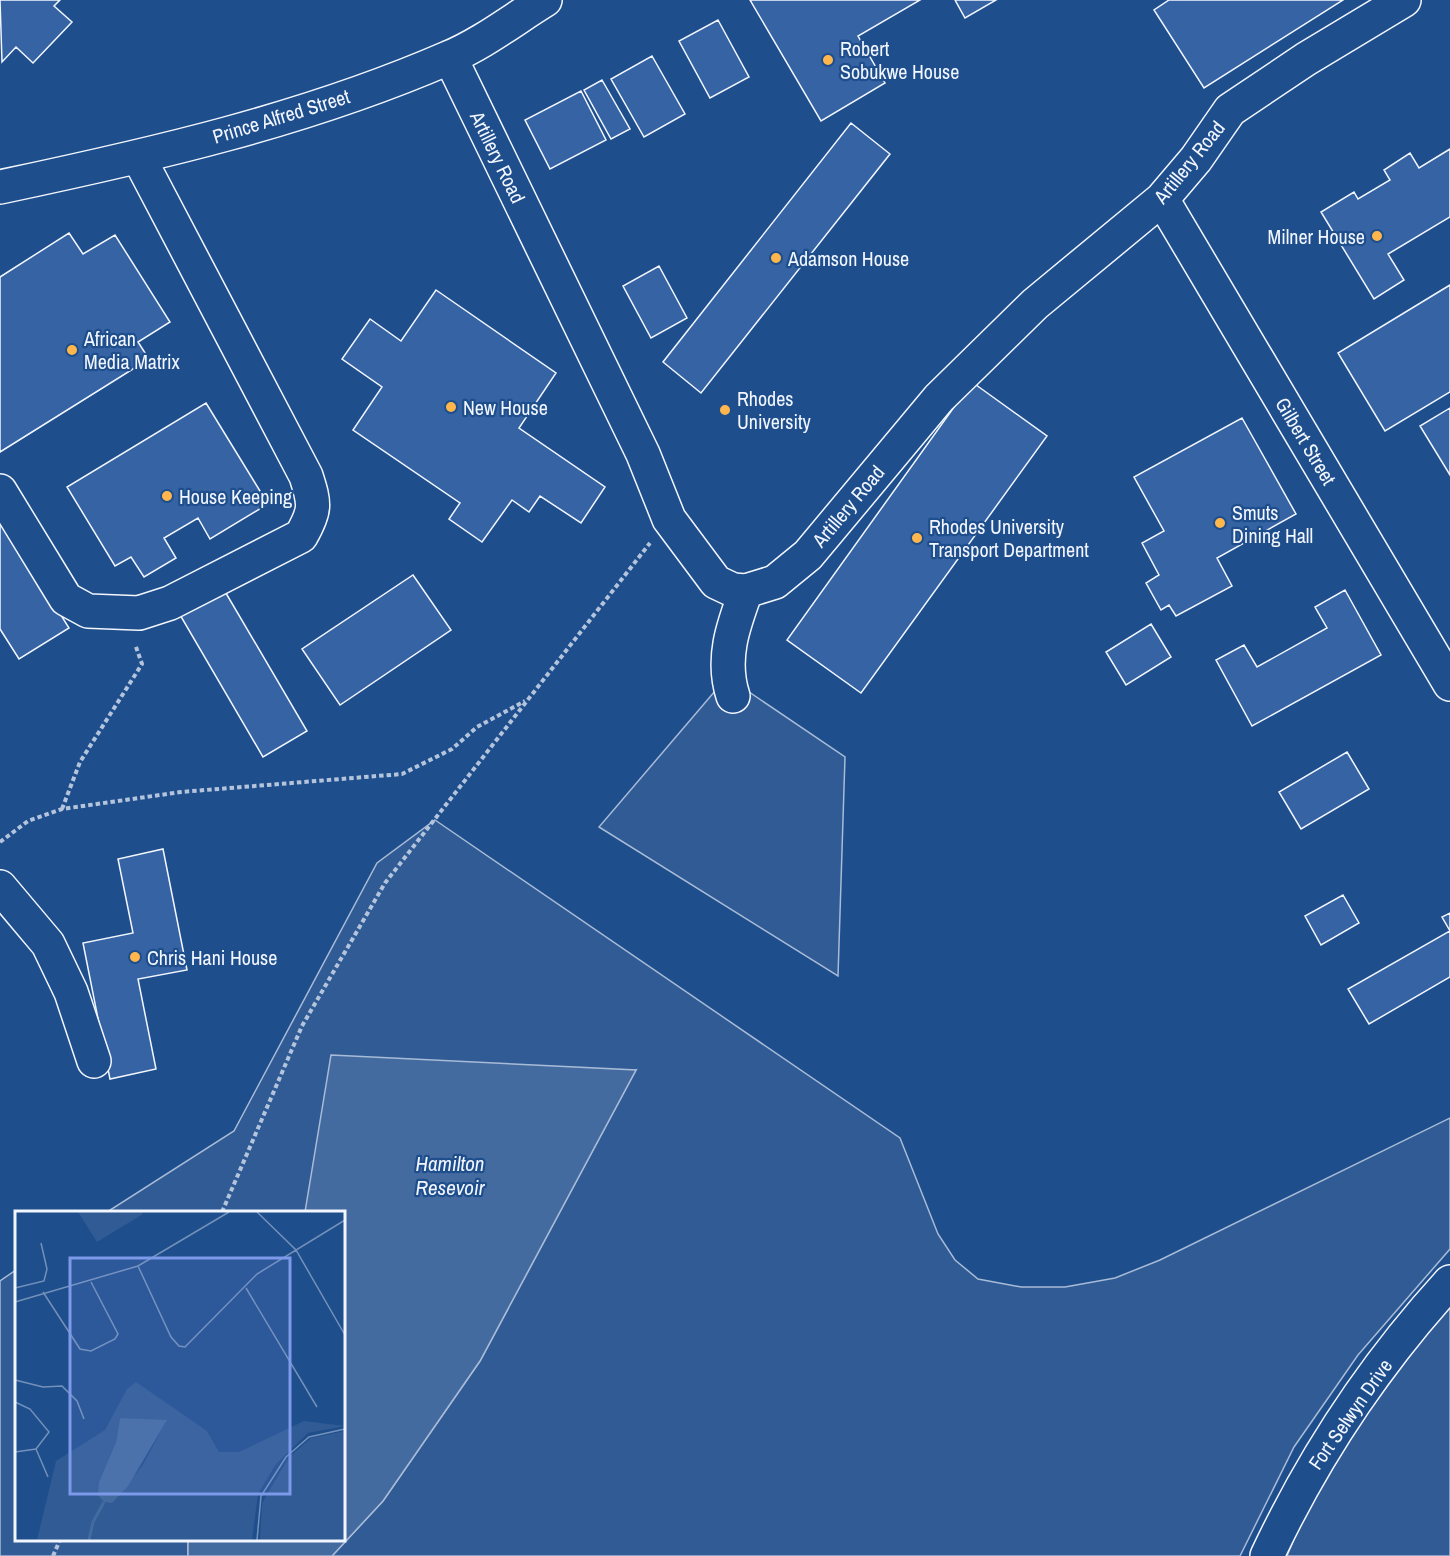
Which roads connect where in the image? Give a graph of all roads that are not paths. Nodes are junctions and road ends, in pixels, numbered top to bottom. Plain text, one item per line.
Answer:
1 (546, 0) edge
2 (1404, 0) edge
3 (450, 57) junction
4 (139, 158) junction
5 (0, 187) edge
6 (1162, 198) junction
7 (0, 491) edge
8 (746, 591) junction
9 (1450, 684) edge
10 (733, 696) dead end
11 (0, 886) edge
12 (94, 1061) dead end
13 (1450, 1282) edge
14 (1267, 1556) edge

1 - 3 street, Prince Alfred Street
2 - 6 street, Artillery Road
3 - 4 street, Prince Alfred Street
3 - 8 street, Artillery Road
4 - 5 street, Prince Alfred Street
4 - 7 street
6 - 8 street, Artillery Road
6 - 9 street, Gilbert Street
8 - 10 street
11 - 12 street
13 - 14 street, Fort Selwyn Drive

